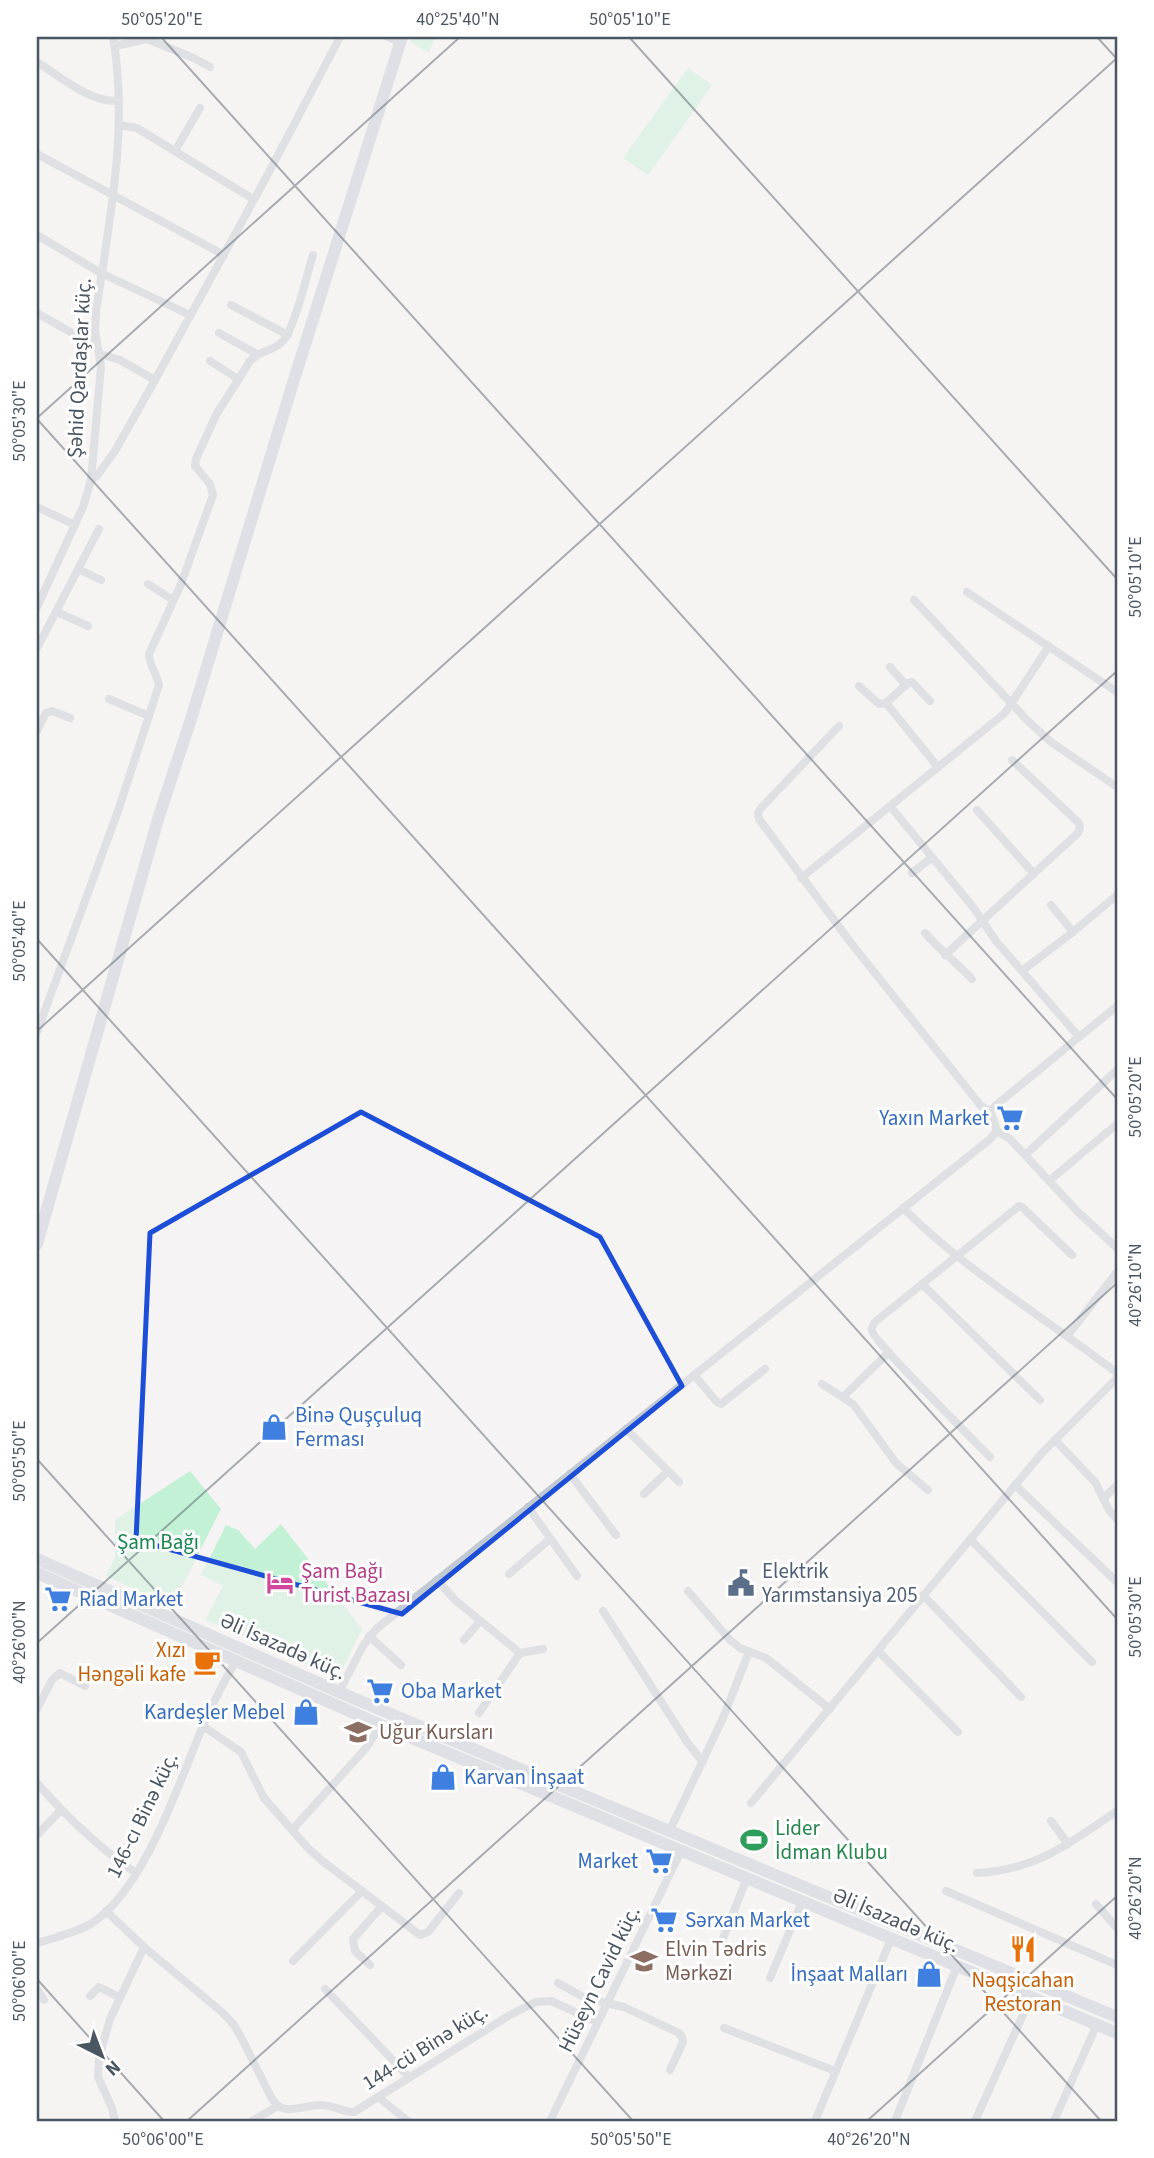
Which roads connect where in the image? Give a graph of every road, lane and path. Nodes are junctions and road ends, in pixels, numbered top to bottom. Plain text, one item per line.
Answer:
1 (340, 37) edge
2 (396, 38) edge
3 (133, 39) edge
4 (114, 41) edge
5 (37, 62) edge
6 (211, 67) dead end
7 (118, 101) junction
8 (200, 108) dead end
9 (119, 125) junction
10 (175, 151) junction
11 (37, 154) edge
12 (113, 195) junction
13 (253, 199) junction
14 (37, 235) edge
15 (224, 255) junction
16 (313, 255) dead end
17 (102, 273) junction
18 (231, 305) dead end
19 (37, 313) edge
20 (190, 315) junction
21 (219, 333) dead end
22 (288, 335) junction
23 (97, 342) junction
24 (257, 354) junction
25 (100, 355) junction
26 (210, 361) dead end
27 (238, 379) junction
28 (155, 380) junction
29 (91, 480) junction
30 (37, 507) edge
31 (75, 525) junction
32 (99, 529) dead end
33 (78, 569) junction
34 (101, 580) dead end
35 (148, 584) dead end
36 (967, 592) dead end
37 (173, 600) junction
38 (914, 600) dead end
39 (37, 607) edge
40 (57, 612) junction
41 (88, 626) dead end
42 (1049, 646) junction
43 (37, 648) edge
44 (890, 667) dead end
45 (906, 685) junction
46 (859, 686) dead end
47 (1117, 692) edge
48 (109, 699) dead end
49 (930, 701) dead end
50 (886, 703) junction
51 (1012, 705) junction
52 (149, 716) junction
53 (70, 718) dead end
54 (839, 726) dead end
55 (37, 732) edge
56 (1012, 760) dead end
57 (938, 767) junction
58 (1117, 787) edge
59 (890, 806) junction
60 (977, 810) dead end
61 (931, 858) junction
62 (912, 873) dead end
63 (1034, 874) junction
64 (801, 878) junction
65 (1117, 895) edge
66 (1051, 905) dead end
67 (983, 922) junction
68 (1073, 932) junction
69 (925, 933) dead end
70 (945, 955) junction
71 (1023, 970) junction
72 (972, 979) dead end
73 (1117, 1006) edge
74 (37, 1032) edge
75 (1079, 1038) junction
76 (1117, 1070) edge
77 (991, 1112) junction
78 (1117, 1124) edge
79 (997, 1131) junction
80 (1025, 1154) junction
81 (1049, 1181) junction
82 (903, 1208) junction
83 (1117, 1235) edge
84 (37, 1244) edge
85 (1114, 1245) edge
86 (1072, 1255) dead end
87 (957, 1256) junction
88 (1117, 1272) edge
89 (922, 1284) junction
90 (1068, 1335) junction
91 (889, 1352) junction
92 (765, 1369) dead end
93 (694, 1375) junction
94 (1117, 1376) edge
95 (822, 1384) dead end
96 (843, 1397) junction
97 (1040, 1399) dead end
98 (626, 1429) junction
99 (1055, 1440) junction
100 (990, 1457) dead end
101 (668, 1471) junction
102 (570, 1474) junction
103 (679, 1482) dead end
104 (1015, 1485) junction
105 (1117, 1485) edge
106 (928, 1490) dead end
107 (643, 1494) dead end
108 (1104, 1497) junction
109 (528, 1507) junction
110 (1117, 1519) edge
111 (616, 1535) dead end
112 (551, 1539) junction
113 (970, 1539) junction
114 (37, 1559) edge
115 (37, 1573) edge
116 (509, 1574) dead end
117 (577, 1576) dead end
118 (437, 1580) junction
119 (1117, 1582) edge
120 (688, 1591) dead end
121 (923, 1595) junction
122 (603, 1611) dead end
123 (480, 1621) junction
124 (369, 1636) junction
125 (464, 1640) dead end
126 (543, 1649) dead end
127 (878, 1651) junction
128 (749, 1652) junction
129 (520, 1653) junction
130 (236, 1660) junction
131 (1092, 1662) dead end
132 (401, 1665) dead end
133 (85, 1686) dead end
134 (339, 1692) junction
135 (1021, 1697) dead end
136 (334, 1704) junction
137 (37, 1709) edge
138 (830, 1709) junction
139 (479, 1713) dead end
140 (381, 1725) junction
141 (203, 1726) junction
142 (958, 1732) dead end
143 (703, 1762) junction
144 (38, 1786) edge
145 (751, 1803) dead end
146 (61, 1810) junction
147 (1117, 1811) edge
148 (1051, 1821) dead end
149 (292, 1830) junction
150 (669, 1832) junction
151 (37, 1835) edge
152 (686, 1839) junction
153 (663, 1844) junction
154 (1068, 1844) junction
155 (681, 1852) junction
156 (136, 1873) junction
157 (978, 1873) dead end
158 (747, 1878) junction
159 (362, 1891) junction
160 (946, 1891) dead end
161 (459, 1893) dead end
162 (802, 1902) junction
163 (1096, 1904) dead end
164 (382, 1906) junction
165 (106, 1911) junction
166 (1117, 1928) edge
167 (891, 1939) junction
168 (722, 1941) dead end
169 (37, 1943) edge
170 (144, 1947) junction
171 (293, 1961) dead end
172 (370, 1965) dead end
173 (1117, 1965) edge
174 (957, 1966) junction
175 (769, 1978) dead end
176 (558, 1983) dead end
177 (37, 1989) edge
178 (325, 1989) dead end
179 (90, 1996) dead end
180 (119, 1997) junction
181 (1031, 1997) junction
182 (44, 2000) dead end
183 (606, 2003) junction
184 (1102, 2011) junction
185 (597, 2022) junction
186 (1097, 2024) junction
187 (1116, 2025) edge
188 (724, 2028) dead end
189 (670, 2070) dead end
190 (835, 2071) junction
191 (408, 2077) junction
192 (378, 2097) junction
193 (278, 2106) junction
194 (349, 2112) junction
195 (115, 2121) edge
196 (252, 2121) edge
197 (346, 2121) edge
198 (408, 2121) edge
199 (550, 2121) edge
200 (815, 2121) edge
201 (895, 2121) edge
202 (975, 2121) edge
203 (1054, 2121) edge

1 - 13 street
2 - 84 main road
3 - 4 street
3 - 6 street
4 - 7 street, Şəhid Qardaşlar küç.
5 - 7 street
7 - 9 street, Şəhid Qardaşlar küç.
8 - 10 street
9 - 10 street
9 - 12 street, Şəhid Qardaşlar küç.
10 - 13 street
11 - 12 street
12 - 15 street
12 - 17 street, Şəhid Qardaşlar küç.
13 - 15 street
14 - 17 street
15 - 20 street
16 - 22 street
17 - 20 street
17 - 23 street, Şəhid Qardaşlar küç.
18 - 22 street
19 - 23 street
20 - 28 street
21 - 24 street
22 - 24 street
23 - 25 street, Şəhid Qardaşlar küç.
24 - 27 street
25 - 28 street
25 - 29 street, Şəhid Qardaşlar küç.
26 - 27 street
27 - 37 street
28 - 29 street
29 - 31 street, Şəhid Qardaşlar küç.
30 - 31 street
31 - 39 street, Şəhid Qardaşlar küç.
32 - 33 street
33 - 34 street
33 - 40 street
35 - 37 street
36 - 42 street
37 - 52 street
38 - 51 street
40 - 41 street
40 - 43 street
42 - 47 street
42 - 51 street
44 - 45 street
45 - 49 street
45 - 50 street
46 - 50 street
48 - 52 street
50 - 57 street
51 - 57 street
51 - 58 street
52 - 74 street
53 - 55 street
54 - 64 street
56 - 63 street
57 - 59 street
59 - 61 street
59 - 64 street
60 - 63 street
61 - 62 street
61 - 67 street
63 - 67 street
64 - 77 street
65 - 68 street
66 - 68 street
67 - 70 street
67 - 71 street
68 - 71 street
69 - 70 street
70 - 72 street
71 - 75 street
73 - 75 street
75 - 77 street
76 - 80 street
77 - 79 street
78 - 81 street
79 - 80 street
79 - 82 street
80 - 81 street
81 - 85 street
82 - 87 street
82 - 93 street
83 - 85 street
86 - 87 street
87 - 89 street
87 - 90 street
88 - 90 street
89 - 91 street
89 - 97 street
90 - 94 street
91 - 96 street
91 - 100 street
92 - 93 street
93 - 98 street
94 - 99 street
95 - 96 street
96 - 106 street
98 - 101 street
98 - 102 street
99 - 104 street
99 - 108 street
101 - 103 street
101 - 107 street
102 - 109 street
102 - 111 street
104 - 113 street
104 - 119 street
105 - 108 street
108 - 110 street
109 - 112 street
109 - 118 street
112 - 116 street
112 - 117 street
113 - 121 street
113 - 131 street
114 - 134 main road, Əli İsazadə küç.
115 - 130 main road, Əli İsazadə küç.
118 - 123 street
118 - 124 street
120 - 128 street
121 - 127 street
121 - 135 street
122 - 143 street
123 - 125 street
123 - 129 street
124 - 132 street
124 - 134 street
126 - 129 street
127 - 138 street
127 - 142 street
128 - 138 street
128 - 143 street
129 - 139 street
130 - 136 main road, Əli İsazadə küç.
130 - 141 street, 146-cı Binə küç.
133 - 137 street
134 - 136 main road
134 - 150 main road, Əli İsazadə küç.
136 - 140 main road, Əli İsazadə küç.
138 - 145 street
140 - 149 street
140 - 153 main road, Əli İsazadə küç.
141 - 149 street
141 - 156 street, 146-cı Binə küç.
143 - 150 street
144 - 146 street
146 - 151 street
146 - 156 street
147 - 154 street
148 - 154 street
149 - 159 street
150 - 152 main road, Əli İsazadə küç.
150 - 153 main road
152 - 155 main road
152 - 184 main road, Əli İsazadə küç.
153 - 155 main road, Əli İsazadə küç.
154 - 157 street
155 - 158 main road, Əli İsazadə küç.
155 - 183 street, Hüseyn Cavid küç.
156 - 165 street, 146-cı Binə küç.
158 - 162 main road, Əli İsazadə küç.
158 - 168 street
159 - 164 street
159 - 171 street
160 - 173 street
161 - 164 street
162 - 167 main road, Əli İsazadə küç.
162 - 175 street
163 - 166 street
164 - 172 street
165 - 169 street, 146-cı Binə küç.
165 - 170 street
167 - 174 main road, Əli İsazadə küç.
167 - 190 street
170 - 180 street
170 - 193 street
174 - 181 main road, Əli İsazadə küç.
174 - 201 street
176 - 183 street
177 - 182 street
178 - 191 street
179 - 180 street
180 - 195 street
181 - 186 main road, Əli İsazadə küç.
181 - 202 street
183 - 185 street, Hüseyn Cavid küç.
183 - 189 street
184 - 186 main road
184 - 187 main road, Əli İsazadə küç.
185 - 191 street, 144-cü Binə küç.
185 - 199 street, Hüseyn Cavid küç.
186 - 187 main road, Əli İsazadə küç.
186 - 203 street
188 - 190 street
190 - 200 street
191 - 192 street, 144-cü Binə küç.
192 - 194 street, 144-cü Binə küç.
192 - 198 street
193 - 194 street, 144-cü Binə küç.
193 - 196 street
194 - 197 street

